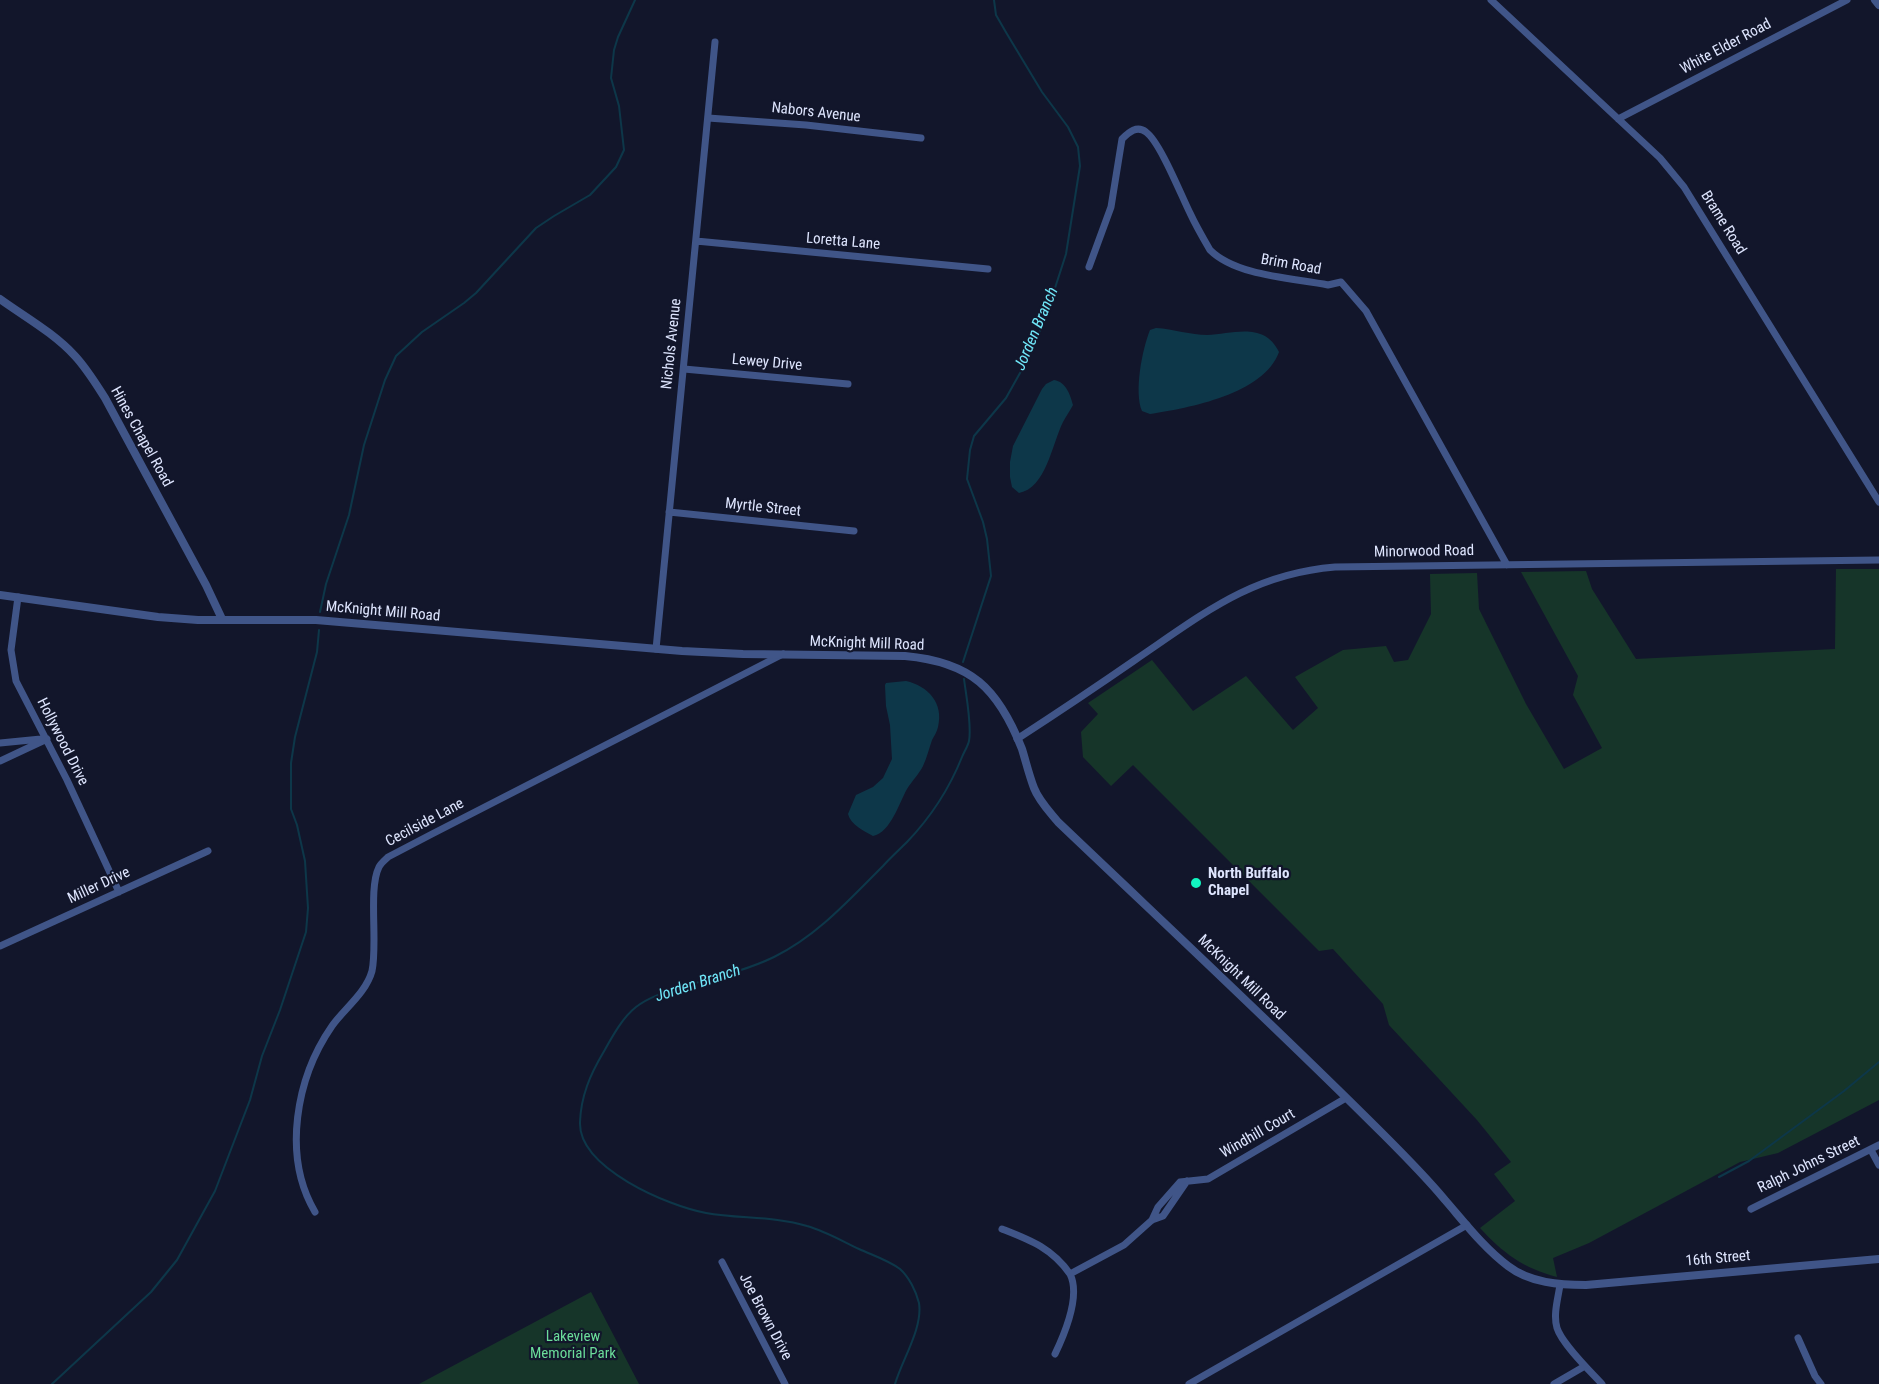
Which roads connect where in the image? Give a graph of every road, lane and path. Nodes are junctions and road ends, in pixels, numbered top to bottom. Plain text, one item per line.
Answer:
1 (1491, 0) edge
2 (1847, 0) edge
3 (1875, 0) edge
4 (1879, 5) edge
5 (715, 42) dead end
6 (708, 118) junction
7 (1618, 119) junction
8 (921, 138) dead end
9 (696, 241) junction
10 (1089, 267) dead end
11 (988, 269) dead end
12 (0, 299) edge
13 (684, 369) junction
14 (848, 384) dead end
15 (1879, 502) edge
16 (669, 512) junction
17 (854, 531) dead end
18 (1879, 560) edge
19 (1507, 565) junction
20 (0, 595) edge
21 (18, 597) junction
22 (222, 619) junction
23 (656, 649) junction
24 (783, 654) junction
25 (47, 739) junction
26 (1017, 739) junction
27 (0, 743) edge
28 (0, 761) edge
29 (208, 851) dead end
30 (119, 892) junction
31 (0, 946) edge
32 (1346, 1098) junction
33 (1879, 1145) edge
34 (1871, 1150) junction
35 (1879, 1166) edge
36 (1751, 1209) dead end
37 (315, 1212) dead end
38 (1467, 1226) junction
39 (1002, 1229) dead end
40 (1879, 1259) edge
41 (722, 1263) dead end
42 (1070, 1274) junction
43 (1560, 1285) junction
44 (1798, 1338) dead end
45 (1055, 1354) dead end
46 (1585, 1366) junction
47 (785, 1384) edge
48 (1189, 1384) edge
49 (1554, 1384) edge
50 (1602, 1384) edge
51 (1821, 1384) edge

1 - 7 street, Brame Road
2 - 7 street, White Elder Road
3 - 4 street
5 - 6 street, Nichols Avenue
6 - 8 street, Nabors Avenue
6 - 9 street, Nichols Avenue
7 - 15 street, Brame Road
9 - 11 street, Loretta Lane
9 - 13 street, Nichols Avenue
10 - 19 street, Brim Road
12 - 22 street, Hines Chapel Road
13 - 14 street, Lewey Drive
13 - 16 street, Nichols Avenue
16 - 17 street, Myrtle Street
16 - 23 street, Nichols Avenue
18 - 19 street, Minorwood Road
19 - 26 street, Minorwood Road
20 - 21 street, McKnight Mill Road
21 - 22 street, McKnight Mill Road
21 - 25 street, Hollywood Drive
22 - 23 street, McKnight Mill Road
23 - 24 street, McKnight Mill Road
24 - 26 street, McKnight Mill Road
24 - 37 street, Cecilside Lane
25 - 27 street
25 - 28 street
25 - 30 street, Hollywood Drive
26 - 32 street, McKnight Mill Road
29 - 30 street, Miller Drive
30 - 31 street, Miller Drive
32 - 38 street, McKnight Mill Road
32 - 42 street, Windhill Court
33 - 34 street, Ralph Johns Street
34 - 35 street
34 - 36 street, Ralph Johns Street
38 - 43 street, McKnight Mill Road
38 - 48 street
39 - 42 street
40 - 43 street, 16th Street
41 - 47 street, Joe Brown Drive
42 - 45 street
43 - 46 street
44 - 51 street
46 - 49 street
46 - 50 street

